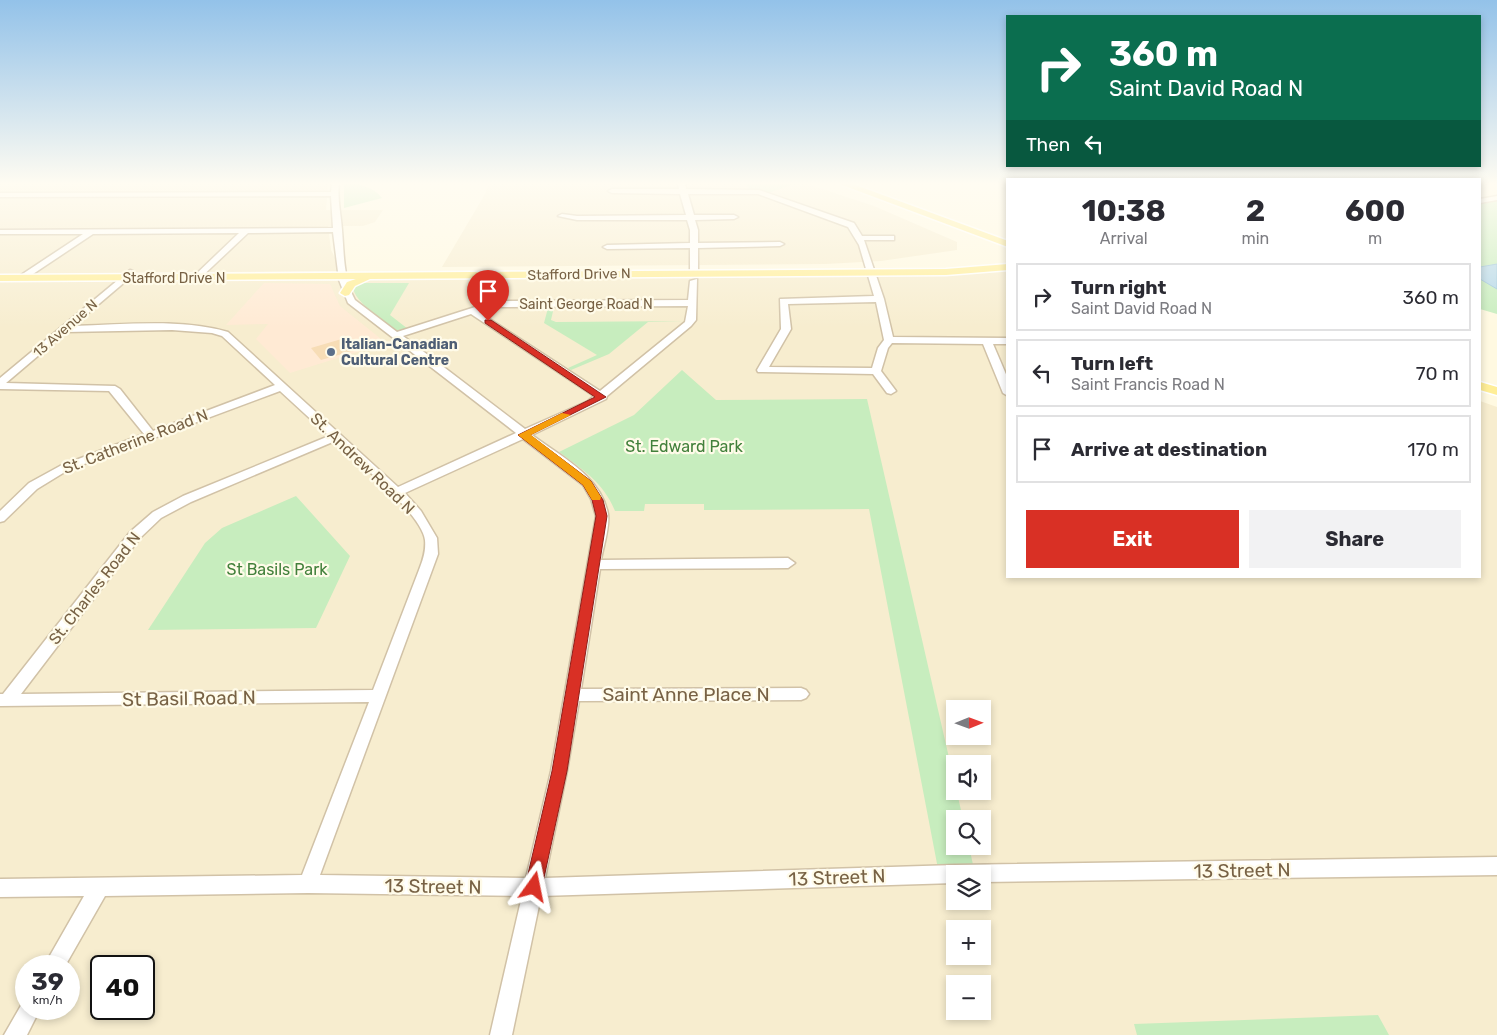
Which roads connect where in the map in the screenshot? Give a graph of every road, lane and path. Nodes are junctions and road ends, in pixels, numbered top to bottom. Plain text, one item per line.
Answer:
1 (64, 231) edge
2 (92, 231) edge
3 (245, 231) edge
4 (338, 231) edge
5 (693, 231) edge
6 (857, 231) edge
7 (965, 231) edge
8 (974, 231) edge
9 (0, 232) edge
10 (862, 238) junction
11 (891, 238) dead end
12 (1006, 243) edge
13 (780, 244) dead end
14 (995, 244) junction
15 (695, 246) junction
16 (607, 247) dead end
17 (1006, 247) edge
18 (1006, 252) edge
19 (1006, 255) edge
20 (1006, 263) edge
21 (991, 267) junction
22 (1006, 268) edge
23 (871, 269) junction
24 (0, 274) edge
25 (342, 274) junction
26 (694, 274) junction
27 (27, 275) junction
28 (127, 275) junction
29 (200, 275) junction
30 (380, 276) junction
31 (0, 278) edge
32 (345, 293) junction
33 (880, 299) junction
34 (692, 303) junction
35 (472, 310) junction
36 (64, 329) junction
37 (395, 336) junction
38 (889, 340) junction
39 (987, 341) junction
40 (1006, 341) edge
41 (876, 371) junction
42 (0, 385) edge
43 (283, 386) junction
44 (1481, 386) edge
45 (1006, 388) edge
46 (891, 391) dead end
47 (1497, 391) edge
48 (602, 397) junction
49 (150, 435) junction
50 (523, 435) junction
51 (336, 437) junction
52 (397, 492) junction
53 (0, 518) edge
54 (788, 564) dead end
55 (595, 565) junction
56 (801, 694) dead end
57 (571, 695) junction
58 (379, 696) junction
59 (3, 700) edge
60 (1497, 866) edge
61 (991, 873) edge
62 (946, 874) edge
63 (308, 884) junction
64 (100, 886) junction
65 (534, 887) junction
66 (0, 888) edge
67 (60, 955) edge
68 (24, 1020) edge
69 (15, 1035) edge
70 (501, 1035) edge

1 - 9 street
2 - 27 street
3 - 29 street
4 - 25 street
5 - 15 street
6 - 10 street
7 - 14 main road
8 - 12 main road
10 - 11 street
10 - 23 street
13 - 15 street
14 - 17 main road
14 - 18 main road
15 - 16 street
15 - 26 street
19 - 21 main road
20 - 21 main road, Stafford Drive N
21 - 22 main road
21 - 23 main road, Stafford Drive N
23 - 26 main road, Stafford Drive N
23 - 33 street
24 - 27 main road, Stafford Drive N
25 - 26 main road, Stafford Drive N
25 - 29 main road, Stafford Drive N
25 - 30 main road, Stafford Drive N
25 - 32 street
26 - 30 main road, Stafford Drive N
26 - 34 street
27 - 28 main road, Stafford Drive N
27 - 31 main road, Stafford Drive N
28 - 29 main road, Stafford Drive N
28 - 36 street, 13 Avenue N
30 - 32 main road
32 - 37 street
33 - 38 street
33 - 41 street
34 - 35 street, Saint George Road N
34 - 48 street
35 - 37 street, Saint George Road N
35 - 48 street
36 - 42 street, 13 Avenue N
36 - 43 street, St. Andrew Road N
37 - 50 street
38 - 39 street
38 - 41 street
39 - 40 street
39 - 45 street
41 - 46 street
42 - 49 street
43 - 49 street, St. Catherine Road N
43 - 51 street, St. Andrew Road N
44 - 47 main road
48 - 50 street
49 - 53 street, St. Catherine Road N
50 - 52 street
50 - 55 street
51 - 52 street, St. Andrew Road N
51 - 59 street, St. Charles Road N
52 - 58 street, St. Andrew Road N
54 - 55 street
55 - 57 street
56 - 57 street, Saint Anne Place N
57 - 65 street
58 - 59 street, St Basil Road N
58 - 63 street, St. Andrew Road N
60 - 61 street, 13 Street N
62 - 65 street, 13 Street N
63 - 64 street, 13 Street N
63 - 65 street, 13 Street N
64 - 66 street, 13 Street N
64 - 67 street
65 - 70 street
68 - 69 street

